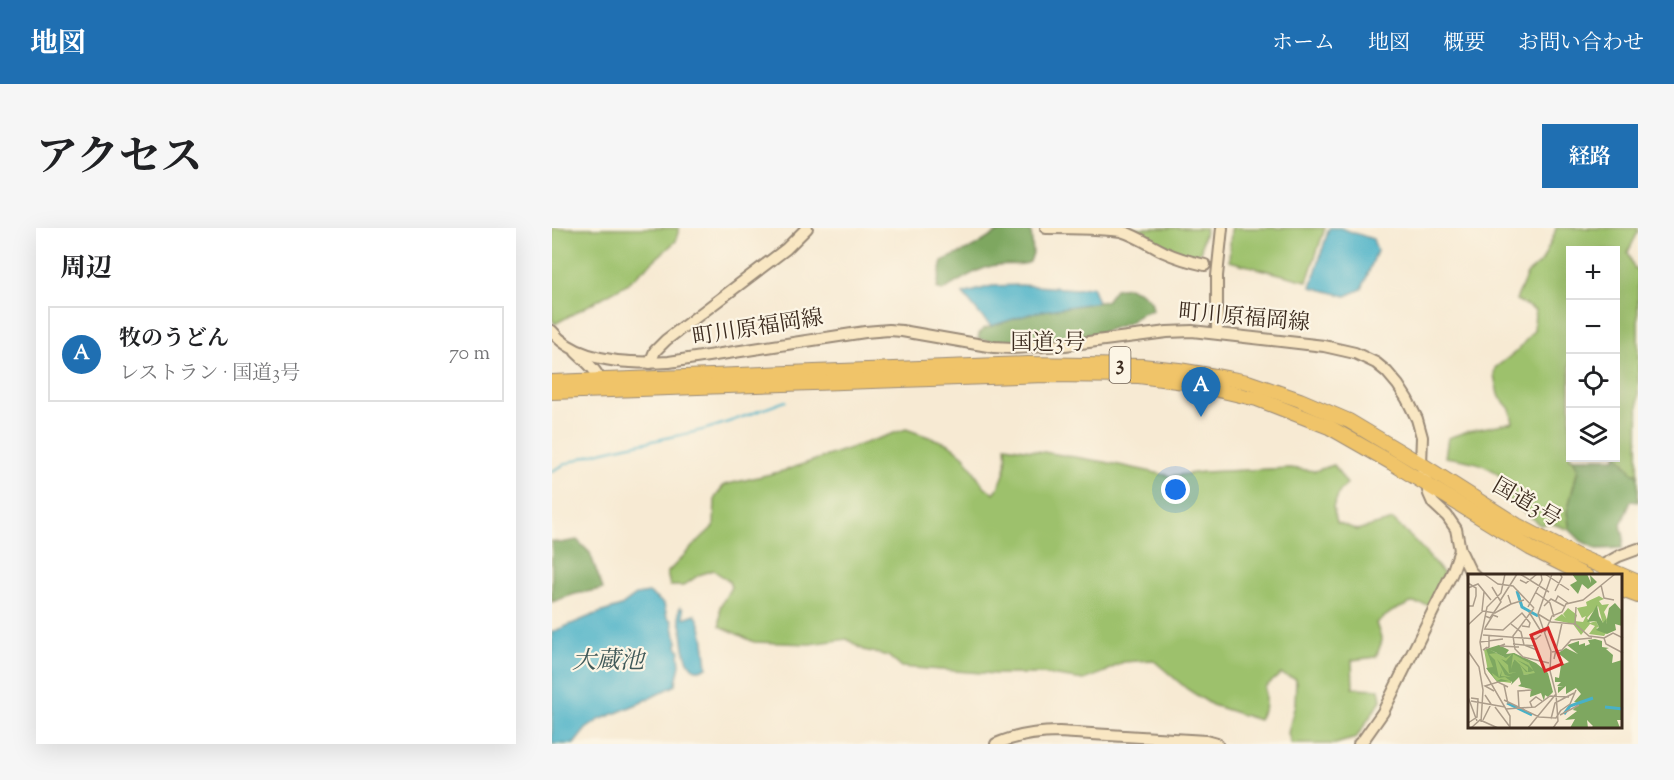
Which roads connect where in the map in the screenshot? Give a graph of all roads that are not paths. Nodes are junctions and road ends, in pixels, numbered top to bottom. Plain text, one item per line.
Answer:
1 (807, 228) edge
2 (1046, 228) edge
3 (1222, 228) edge
4 (1205, 265) dead end
5 (552, 331) edge
6 (1217, 333) junction
7 (574, 350) junction
8 (650, 363) junction
9 (552, 382) edge
10 (602, 384) junction
11 (552, 392) edge
12 (1421, 464) junction
13 (1427, 484) junction
14 (1460, 549) junction
15 (1638, 549) edge
16 (1601, 566) junction
17 (1472, 574) edge
18 (1577, 574) edge
19 (1620, 574) edge
20 (1623, 576) edge
21 (1638, 582) edge
22 (1623, 590) edge
23 (1638, 596) edge
24 (996, 744) edge
25 (1217, 744) edge
26 (1359, 744) edge

1 - 8 main road
2 - 4 main road
3 - 6 main road
5 - 7 main road, 町川原福岡線
6 - 8 main road, 町川原福岡線
6 - 12 main road, 町川原福岡線
7 - 8 main road, 町川原福岡線
7 - 10 main road
9 - 10 highway, 国道3号 / 3
10 - 11 highway, 国道3号 / 3
10 - 12 highway, 国道3号 / 3
10 - 13 highway, 国道3号 / 3
12 - 13 main road, 町川原福岡線
12 - 16 highway, 国道3号 / 3
13 - 14 main road, 町川原福岡線
13 - 18 highway, 国道3号 / 3
14 - 17 main road, 町川原福岡線
14 - 26 main road
15 - 16 main road
16 - 19 highway, 国道3号 / 3
20 - 21 highway, 国道3号 / 3
22 - 23 highway
24 - 25 main road

